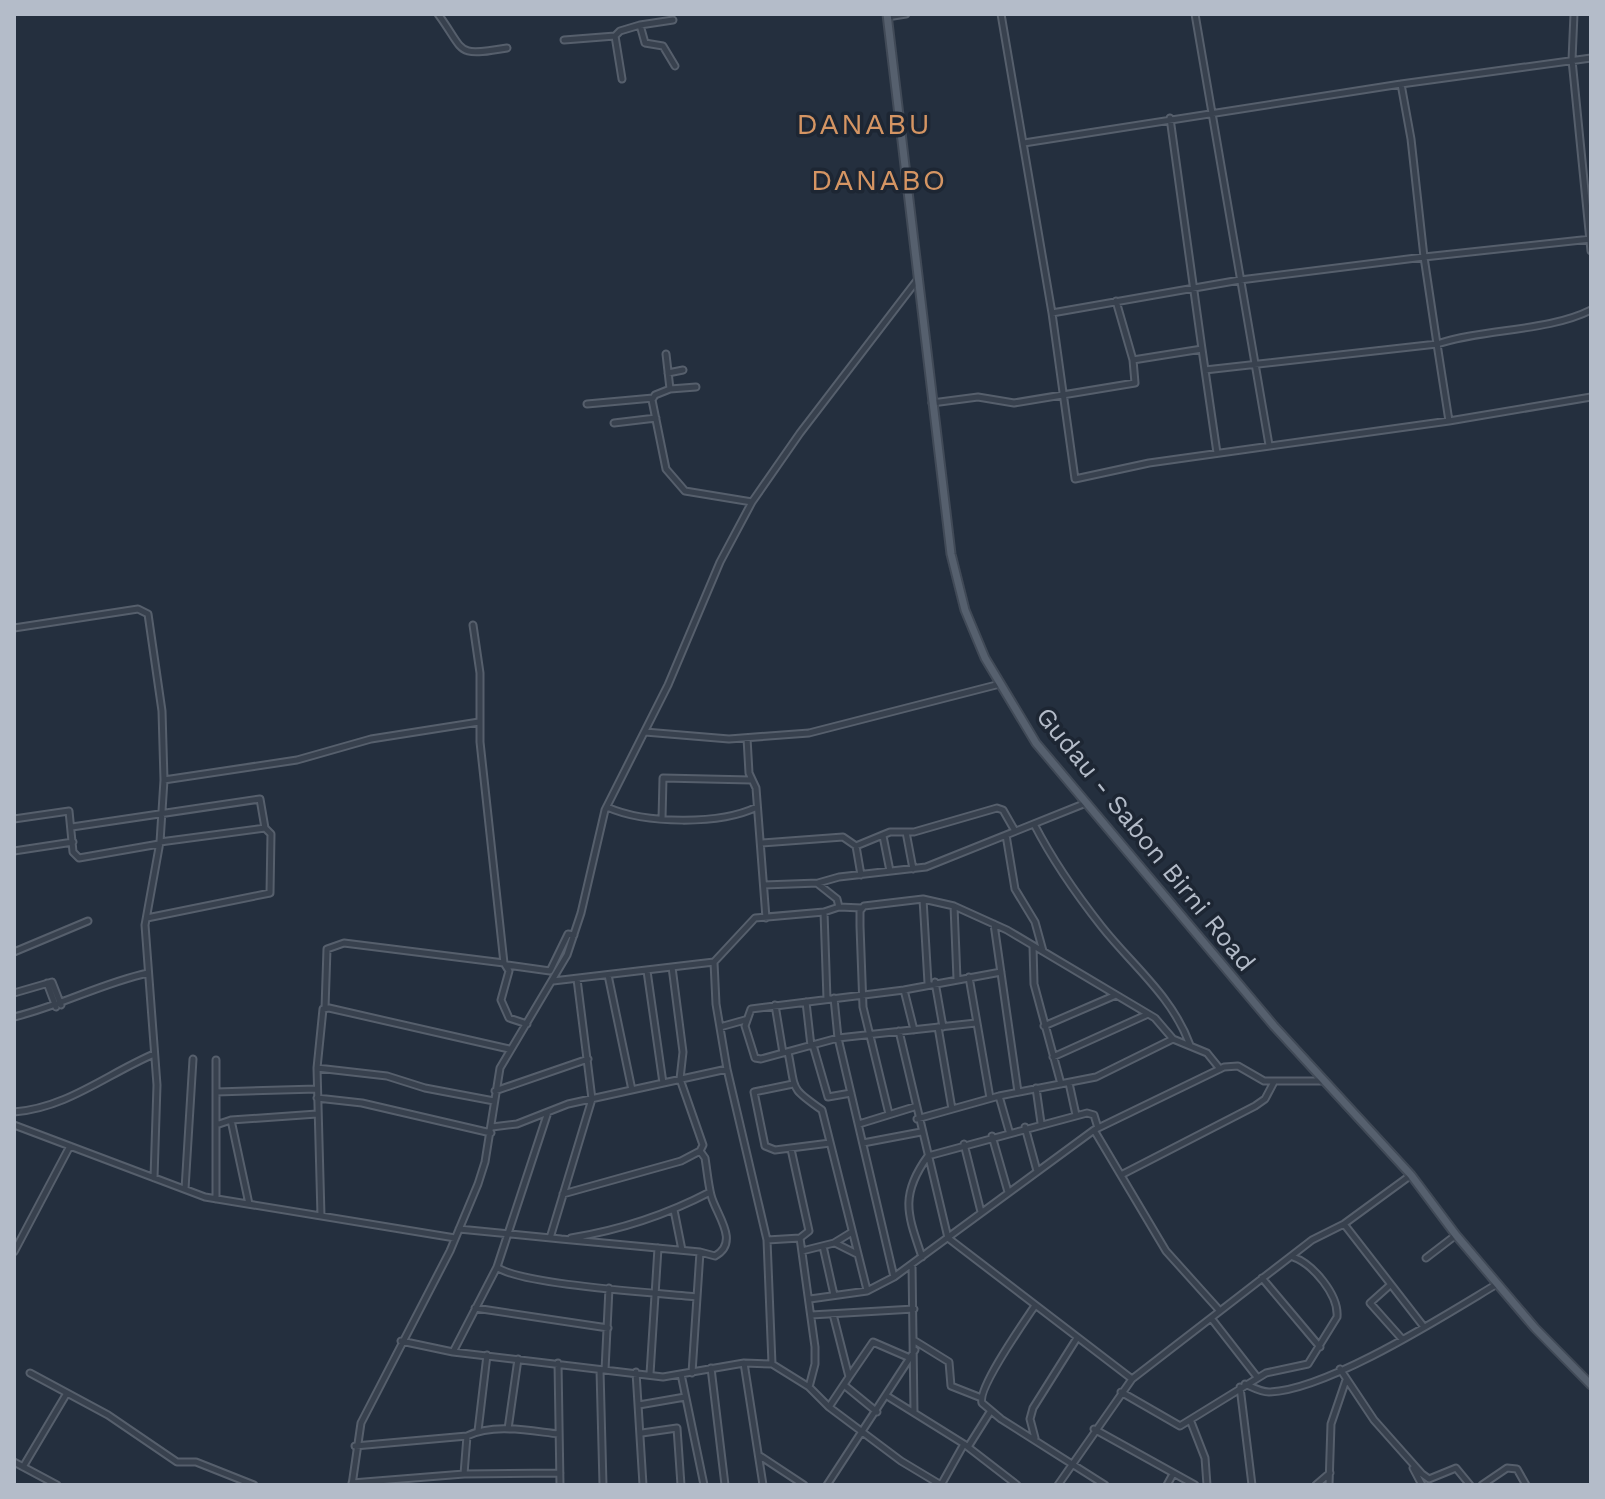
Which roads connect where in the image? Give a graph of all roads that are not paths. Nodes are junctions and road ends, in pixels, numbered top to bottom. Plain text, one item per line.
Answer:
1 (438, 14) edge
2 (906, 14) edge
3 (1001, 14) edge
4 (1195, 14) edge
5 (1574, 14) edge
6 (887, 15) edge
7 (673, 20) dead end
8 (640, 25) junction
9 (615, 36) junction
10 (564, 40) dead end
11 (507, 48) dead end
12 (1591, 58) edge
13 (1572, 60) junction
14 (675, 66) dead end
15 (622, 79) dead end
16 (1401, 84) junction
17 (1212, 111) junction
18 (1170, 118) junction
19 (1024, 143) junction
20 (1590, 240) edge
21 (1591, 251) edge
22 (1424, 257) junction
23 (918, 279) junction
24 (1240, 280) junction
25 (1194, 288) junction
26 (1116, 301) junction
27 (1591, 310) edge
28 (1052, 313) junction
29 (1437, 344) junction
30 (1202, 349) junction
31 (666, 354) dead end
32 (1133, 360) junction
33 (1254, 364) junction
34 (683, 370) dead end
35 (1205, 370) junction
36 (668, 373) junction
37 (696, 387) dead end
38 (670, 389) junction
39 (1064, 396) junction
40 (1591, 397) edge
41 (653, 398) junction
42 (931, 403) junction
43 (587, 404) dead end
44 (656, 418) junction
45 (1449, 421) junction
46 (614, 423) dead end
47 (1269, 445) junction
48 (1217, 453) junction
49 (752, 502) junction
50 (473, 625) dead end
51 (14, 628) edge
52 (1000, 684) junction
53 (479, 722) junction
54 (645, 732) junction
55 (747, 738) junction
56 (164, 780) junction
57 (751, 780) junction
58 (1086, 803) junction
59 (607, 807) junction
60 (757, 807) junction
61 (162, 812) junction
62 (14, 819) edge
63 (662, 819) junction
64 (1034, 824) junction
65 (72, 827) junction
66 (265, 828) junction
67 (1015, 831) junction
68 (906, 832) junction
69 (1006, 835) junction
70 (883, 836) junction
71 (73, 842) junction
72 (159, 843) junction
73 (761, 843) junction
74 (856, 846) junction
75 (14, 851) edge
76 (913, 869) junction
77 (890, 871) junction
78 (861, 875) junction
79 (818, 883) junction
80 (764, 885) junction
81 (923, 899) junction
82 (954, 906) junction
83 (839, 907) junction
84 (862, 908) junction
85 (824, 912) junction
86 (146, 918) junction
87 (766, 918) junction
88 (88, 921) dead end
89 (994, 924) junction
90 (574, 935) junction
91 (1033, 946) junction
92 (14, 952) edge
93 (1044, 952) junction
94 (714, 962) junction
95 (505, 964) junction
96 (672, 967) junction
97 (647, 971) junction
98 (1001, 972) junction
99 (148, 973) junction
100 (608, 975) junction
101 (969, 977) junction
102 (577, 979) junction
103 (957, 979) junction
104 (553, 981) junction
105 (931, 983) junction
106 (904, 990) junction
107 (14, 993) edge
108 (862, 993) junction
109 (1116, 995) junction
110 (830, 998) junction
111 (806, 1002) junction
112 (775, 1005) junction
113 (58, 1006) junction
114 (325, 1008) junction
115 (1147, 1015) junction
116 (14, 1017) edge
117 (745, 1020) junction
118 (976, 1023) junction
119 (527, 1024) junction
120 (1044, 1026) junction
121 (720, 1027) junction
122 (940, 1027) junction
123 (914, 1030) junction
124 (899, 1031) junction
125 (868, 1037) junction
126 (838, 1038) junction
127 (1173, 1039) junction
128 (812, 1046) junction
129 (1190, 1046) junction
130 (510, 1049) junction
131 (786, 1053) junction
132 (154, 1054) junction
133 (1052, 1057) junction
134 (193, 1059) dead end
135 (588, 1059) junction
136 (216, 1060) dead end
137 (317, 1068) junction
138 (727, 1069) junction
139 (1220, 1069) junction
140 (680, 1079) junction
141 (1322, 1081) junction
142 (1274, 1082) junction
143 (663, 1083) junction
144 (1069, 1083) junction
145 (793, 1084) junction
146 (1061, 1084) junction
147 (1036, 1088) junction
148 (317, 1089) junction
149 (632, 1090) junction
150 (495, 1091) junction
151 (216, 1092) junction
152 (1018, 1092) junction
153 (851, 1093) junction
154 (999, 1096) junction
155 (317, 1098) junction
156 (990, 1098) junction
157 (592, 1099) junction
158 (494, 1101) junction
159 (914, 1107) junction
160 (952, 1109) junction
161 (14, 1112) edge
162 (548, 1112) junction
163 (317, 1114) junction
164 (889, 1114) junction
165 (1076, 1115) junction
166 (917, 1119) junction
167 (231, 1120) junction
168 (1041, 1123) junction
169 (859, 1124) junction
170 (14, 1125) edge
171 (216, 1125) junction
172 (1025, 1127) junction
173 (1096, 1129) junction
174 (491, 1130) junction
175 (1009, 1131) junction
176 (921, 1132) junction
177 (992, 1136) junction
178 (830, 1143) junction
179 (863, 1143) junction
180 (964, 1144) junction
181 (70, 1146) junction
182 (791, 1149) junction
183 (700, 1151) junction
184 (928, 1156) junction
185 (1037, 1171) junction
186 (1121, 1175) junction
187 (1411, 1175) junction
188 (154, 1178) junction
189 (185, 1189) junction
190 (710, 1192) junction
191 (1008, 1193) junction
192 (563, 1194) junction
193 (216, 1199) junction
194 (249, 1204) junction
195 (674, 1210) junction
196 (981, 1213) junction
197 (321, 1216) junction
198 (1344, 1224) junction
199 (459, 1229) junction
200 (852, 1232) junction
201 (506, 1234) junction
202 (1456, 1235) junction
203 (455, 1238) junction
204 (550, 1238) junction
205 (800, 1238) junction
206 (948, 1238) junction
207 (561, 1239) junction
208 (767, 1240) junction
209 (834, 1243) junction
210 (823, 1246) junction
211 (658, 1248) junction
212 (682, 1250) junction
213 (802, 1251) junction
214 (14, 1252) edge
215 (700, 1252) junction
216 (858, 1255) junction
217 (1292, 1256) junction
218 (922, 1257) junction
219 (1426, 1258) dead end
220 (912, 1264) junction
221 (497, 1267) junction
222 (894, 1277) junction
223 (1262, 1278) junction
224 (1497, 1284) junction
225 (1389, 1286) junction
226 (609, 1288) junction
227 (867, 1291) junction
228 (654, 1292) junction
229 (834, 1295) junction
230 (697, 1297) junction
231 (810, 1299) junction
232 (1034, 1307) junction
233 (475, 1308) junction
234 (914, 1309) junction
235 (1220, 1311) junction
236 (833, 1314) junction
237 (811, 1315) junction
238 (1211, 1318) junction
239 (1424, 1327) junction
240 (608, 1328) junction
241 (1077, 1338) junction
242 (1402, 1339) junction
243 (915, 1340) junction
244 (401, 1341) junction
245 (1320, 1347) junction
246 (915, 1350) junction
247 (453, 1352) junction
248 (487, 1355) junction
249 (910, 1358) junction
250 (518, 1359) junction
251 (558, 1363) junction
252 (744, 1363) junction
253 (772, 1364) junction
254 (711, 1368) junction
255 (1340, 1369) junction
256 (603, 1370) junction
257 (636, 1372) junction
258 (30, 1373) dead end
259 (692, 1373) junction
260 (650, 1374) junction
261 (681, 1374) junction
262 (849, 1377) junction
263 (1257, 1377) junction
264 (1132, 1379) junction
265 (1346, 1379) junction
266 (844, 1385) junction
267 (1591, 1385) edge
268 (1242, 1386) junction
269 (809, 1387) junction
270 (1121, 1392) junction
271 (67, 1393) junction
272 (887, 1396) junction
273 (685, 1397) junction
274 (979, 1397) junction
275 (639, 1405) junction
276 (829, 1407) junction
277 (877, 1412) junction
278 (990, 1412) junction
279 (914, 1413) junction
280 (1191, 1422) junction
281 (508, 1429) junction
282 (1094, 1429) junction
283 (478, 1431) junction
284 (863, 1432) junction
285 (642, 1433) junction
286 (559, 1434) junction
287 (467, 1436) junction
288 (1035, 1438) junction
289 (355, 1446) junction
290 (966, 1446) junction
291 (759, 1456) junction
292 (1409, 1460) junction
293 (14, 1462) edge
294 (1074, 1463) junction
295 (23, 1467) junction
296 (560, 1473) junction
297 (1330, 1473) junction
298 (464, 1474) junction
299 (1173, 1474) junction
300 (1002, 1475) junction
301 (352, 1484) edge
302 (57, 1485) edge
303 (254, 1485) edge
304 (560, 1485) edge
305 (603, 1485) edge
306 (643, 1485) edge
307 (681, 1485) edge
308 (704, 1485) edge
309 (725, 1485) edge
310 (763, 1485) edge
311 (804, 1485) edge
312 (827, 1485) edge
313 (941, 1485) edge
314 (996, 1485) edge
315 (1017, 1485) edge
316 (1058, 1485) edge
317 (1105, 1485) edge
318 (1167, 1485) edge
319 (1195, 1485) edge
320 (1207, 1485) edge
321 (1252, 1485) edge
322 (1316, 1485) edge
323 (1329, 1485) edge
324 (1422, 1485) edge
325 (1470, 1485) edge
326 (1482, 1485) edge
327 (1526, 1485) edge

1 - 11 street
2 - 6 street
3 - 19 street
4 - 17 street
5 - 13 street
6 - 23 main road, Gudau - Sabon Birni Road
7 - 8 street
8 - 9 street
8 - 14 street
9 - 10 street
9 - 15 street
12 - 13 street
13 - 16 street
13 - 20 street
16 - 17 street
16 - 22 street
17 - 18 street
17 - 24 street
18 - 19 street
18 - 25 street
19 - 28 street
20 - 21 street
20 - 22 street
22 - 24 street
22 - 29 street
23 - 42 main road, Gudau - Sabon Birni Road
23 - 49 street
24 - 25 street
24 - 33 street
25 - 26 street
25 - 30 street
26 - 28 street
26 - 32 street
27 - 29 street
28 - 39 street
29 - 33 street
29 - 45 street
30 - 32 street
30 - 35 street
31 - 36 street
32 - 39 street
33 - 35 street
33 - 47 street
34 - 36 street
35 - 48 street
36 - 38 street
37 - 38 street
38 - 41 street
39 - 42 street
39 - 48 street
40 - 45 street
41 - 43 street
41 - 44 street
42 - 52 main road, Gudau - Sabon Birni Road
44 - 46 street
44 - 49 street
45 - 47 street
47 - 48 street
49 - 54 street
50 - 53 street
51 - 56 street
52 - 55 street
52 - 58 main road, Gudau - Sabon Birni Road
53 - 56 street
53 - 95 street
54 - 55 street
54 - 59 street
55 - 57 street
56 - 61 street
57 - 60 street
57 - 63 street
58 - 64 street
58 - 141 main road, Gudau - Sabon Birni Road
59 - 63 street
59 - 90 street
60 - 63 street
60 - 73 street
61 - 65 street
61 - 66 street
61 - 72 street
62 - 65 street
64 - 67 street
64 - 129 street
65 - 71 street
66 - 72 street
66 - 86 street
67 - 68 street
67 - 69 street
68 - 70 street
68 - 76 street
69 - 76 street
69 - 93 street
70 - 74 street
70 - 77 street
71 - 72 street
71 - 75 street
72 - 86 street
73 - 74 street
73 - 80 street
74 - 78 street
76 - 77 street
77 - 78 street
78 - 79 street
79 - 80 street
79 - 83 street
80 - 87 street
81 - 82 street
81 - 84 street
81 - 105 street
82 - 89 street
82 - 103 street
83 - 84 street
83 - 85 street
84 - 108 street
85 - 87 street
85 - 110 street
86 - 99 street
87 - 94 street
88 - 92 street
89 - 91 street
89 - 98 street
90 - 95 street
90 - 104 street
91 - 93 street
91 - 120 street
93 - 109 street
94 - 96 street
94 - 121 street
95 - 114 street
95 - 119 street
96 - 97 street
96 - 140 street
97 - 100 street
97 - 143 street
98 - 101 street
98 - 152 street
99 - 113 street
99 - 132 street
100 - 102 street
100 - 149 street
101 - 103 street
101 - 118 street
102 - 104 street
102 - 135 street
103 - 105 street
104 - 119 street
105 - 106 street
105 - 122 street
106 - 108 street
106 - 123 street
107 - 113 street
108 - 110 street
108 - 125 street
109 - 115 street
109 - 120 street
110 - 111 street
110 - 126 street
111 - 112 street
111 - 128 street
112 - 117 street
112 - 131 street
113 - 116 street
114 - 130 street
114 - 137 street
115 - 127 street
115 - 133 street
117 - 121 street
117 - 131 street
118 - 122 street
118 - 156 street
119 - 130 street
120 - 133 street
121 - 138 street
122 - 123 street
122 - 160 street
123 - 124 street
124 - 125 street
124 - 159 street
125 - 126 street
125 - 164 street
126 - 128 street
126 - 153 street
127 - 129 street
127 - 144 street
128 - 131 street
128 - 153 street
129 - 139 street
130 - 150 street
131 - 145 street
132 - 161 street
132 - 188 street
133 - 146 street
134 - 189 street
135 - 150 street
135 - 157 street
136 - 151 street
137 - 148 street
137 - 158 street
138 - 140 street
138 - 208 street
139 - 142 street
139 - 173 street
140 - 143 street
140 - 183 street
141 - 142 street
141 - 187 main road, Gudau - Sabon Birni Road
142 - 186 street
143 - 149 street
144 - 146 street
144 - 165 street
145 - 178 street
145 - 182 street
146 - 147 street
147 - 152 street
147 - 168 street
148 - 151 street
148 - 155 street
149 - 157 street
150 - 158 street
151 - 171 street
152 - 154 street
153 - 169 street
154 - 156 street
154 - 175 street
155 - 163 street
155 - 174 street
156 - 160 street
157 - 162 street
157 - 192 street
158 - 174 street
159 - 164 street
159 - 166 street
160 - 166 street
162 - 174 street
162 - 201 street
163 - 167 street
163 - 197 street
164 - 169 street
165 - 168 street
165 - 173 street
166 - 176 street
167 - 171 street
167 - 194 street
168 - 172 street
169 - 179 street
170 - 181 street
171 - 193 street
172 - 175 street
172 - 185 street
173 - 185 street
173 - 186 street
174 - 199 street
175 - 177 street
176 - 179 street
176 - 184 street
177 - 180 street
177 - 191 street
178 - 182 street
178 - 200 street
179 - 222 street
180 - 184 street
180 - 196 street
181 - 188 street
181 - 214 street
182 - 205 street
183 - 190 street
183 - 192 street
184 - 206 street
184 - 218 street
185 - 191 street
186 - 235 street
187 - 198 street
187 - 202 main road, Gudau - Sabon Birni Road
188 - 189 street
189 - 193 street
190 - 195 street
190 - 215 street
191 - 196 street
192 - 204 street
193 - 194 street
194 - 197 street
195 - 207 street
195 - 212 street
196 - 206 street
197 - 203 street
198 - 217 street
198 - 225 street
199 - 201 street
199 - 203 street
200 - 209 street
200 - 216 street
201 - 204 street
201 - 221 street
202 - 219 street
202 - 224 main road, Gudau - Sabon Birni Road
203 - 244 street
204 - 207 street
205 - 208 street
205 - 213 street
206 - 218 street
206 - 232 street
207 - 211 street
208 - 253 street
209 - 210 street
209 - 216 street
210 - 213 street
210 - 229 street
211 - 212 street
211 - 228 street
212 - 215 street
213 - 231 street
215 - 230 street
216 - 227 street
217 - 223 street
217 - 245 street
218 - 220 street
220 - 222 street
220 - 234 street
221 - 226 street
221 - 233 street
222 - 227 street
223 - 235 street
223 - 245 street
224 - 239 street
224 - 267 main road, Gudau - Sabon Birni Road
225 - 239 street
225 - 242 street
226 - 228 street
226 - 240 street
227 - 229 street
228 - 230 street
228 - 260 street
229 - 231 street
230 - 259 street
231 - 237 street
232 - 241 street
232 - 274 street
233 - 240 street
233 - 247 street
234 - 236 street
234 - 243 street
235 - 238 street
236 - 237 street
236 - 262 street
237 - 269 street
238 - 263 street
238 - 264 street
239 - 242 street
240 - 256 street
241 - 264 street
241 - 288 street
242 - 255 street
243 - 246 street
243 - 274 street
244 - 247 street
244 - 289 street
245 - 263 street
246 - 249 street
246 - 279 street
247 - 248 street
248 - 250 street
248 - 283 street
249 - 262 street
249 - 272 street
250 - 251 street
250 - 281 street
251 - 256 street
251 - 286 street
252 - 253 street
252 - 254 street
252 - 291 street
253 - 269 street
254 - 259 street
254 - 309 street
255 - 265 street
255 - 268 street
256 - 257 street
256 - 305 street
257 - 260 street
257 - 275 street
258 - 271 street
259 - 261 street
260 - 261 street
261 - 273 street
262 - 266 street
263 - 268 street
264 - 270 street
265 - 292 street
265 - 297 street
266 - 276 street
266 - 277 street
268 - 280 street
268 - 321 street
269 - 276 street
270 - 280 street
270 - 282 street
271 - 295 street
271 - 303 street
272 - 277 street
272 - 279 street
273 - 275 street
273 - 308 street
274 - 278 street
275 - 285 street
276 - 284 street
277 - 284 street
278 - 288 street
278 - 290 street
279 - 290 street
280 - 320 street
281 - 283 street
281 - 286 street
282 - 294 street
282 - 299 street
283 - 287 street
284 - 312 street
284 - 313 street
285 - 306 street
285 - 307 street
286 - 296 street
287 - 289 street
287 - 298 street
288 - 294 street
289 - 301 street
290 - 300 street
290 - 313 street
291 - 310 street
291 - 311 street
292 - 324 street
292 - 325 street
293 - 295 street
294 - 316 street
294 - 317 street
295 - 302 street
296 - 298 street
296 - 304 street
297 - 322 street
297 - 323 street
298 - 301 street
299 - 318 street
299 - 319 street
300 - 314 street
300 - 315 street
326 - 327 street

